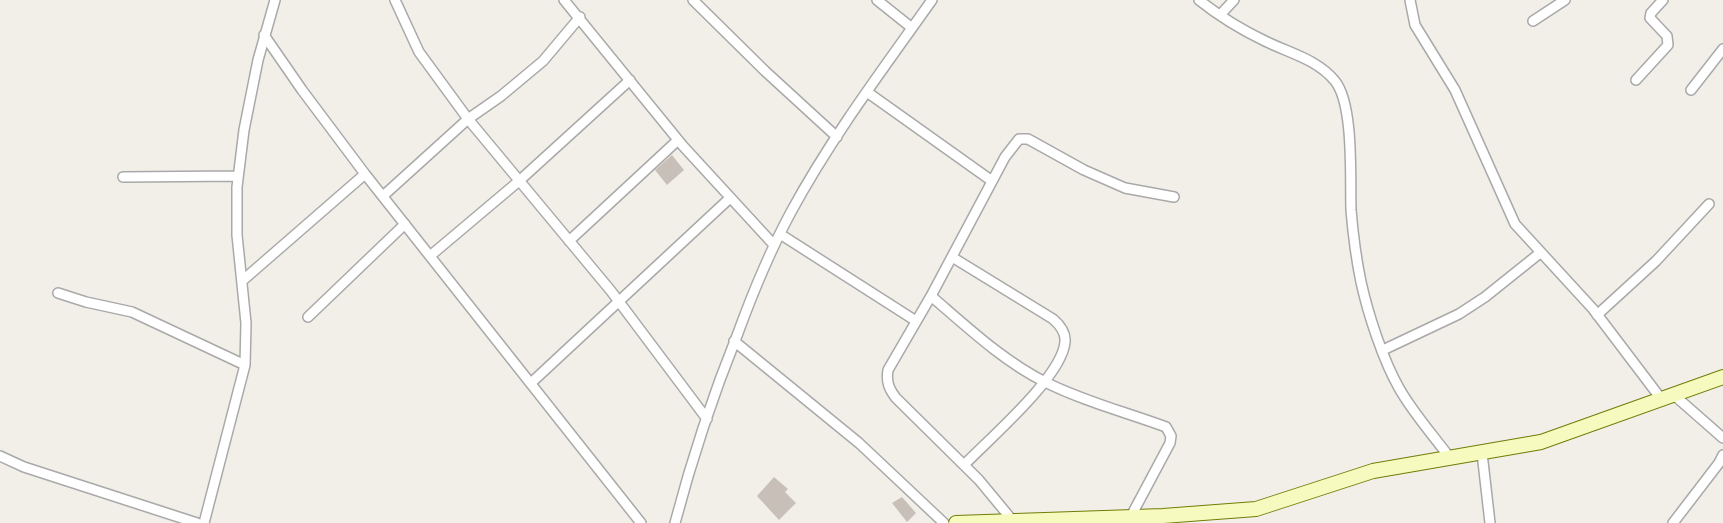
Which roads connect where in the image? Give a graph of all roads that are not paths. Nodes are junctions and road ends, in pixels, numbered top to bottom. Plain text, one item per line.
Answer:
1 (275, 0) edge
2 (395, 0) edge
3 (564, 0) edge
4 (693, 0) edge
5 (877, 0) edge
6 (932, 0) edge
7 (1199, 0) edge
8 (1234, 0) edge
9 (1410, 0) edge
10 (1565, 0) edge
11 (1663, 0) edge
12 (1220, 15) junction
13 (580, 17) junction
14 (1533, 21) dead end
15 (912, 28) junction
16 (264, 35) junction
17 (1723, 49) edge
18 (630, 80) junction
19 (1636, 80) dead end
20 (1691, 90) dead end
21 (867, 92) junction
22 (468, 119) junction
23 (837, 137) junction
24 (678, 140) junction
25 (365, 174) junction
26 (238, 176) junction
27 (123, 177) dead end
28 (519, 181) junction
29 (992, 181) junction
30 (383, 196) junction
31 (1174, 197) dead end
32 (730, 198) junction
33 (1709, 204) dead end
34 (405, 224) junction
35 (780, 234) junction
36 (569, 241) junction
37 (774, 245) junction
38 (1540, 253) junction
39 (430, 256) junction
40 (952, 257) junction
41 (242, 281) junction
42 (58, 293) dead end
43 (931, 296) junction
44 (619, 301) junction
45 (1598, 315) junction
46 (308, 316) dead end
47 (916, 321) junction
48 (734, 341) junction
49 (1383, 350) junction
50 (245, 365) junction
51 (1723, 377) edge
52 (1045, 382) junction
53 (531, 383) junction
54 (1668, 397) junction
55 (706, 419) junction
56 (1723, 438) edge
57 (1482, 453) junction
58 (1723, 455) edge
59 (0, 456) edge
60 (1449, 458) junction
61 (964, 465) junction
62 (1130, 518) junction
63 (1013, 521) junction
64 (1065, 522) edge
65 (197, 523) edge
66 (204, 523) edge
67 (641, 523) edge
68 (675, 523) edge
69 (944, 523) edge
70 (956, 523) edge
71 (1490, 523) edge
72 (1673, 523) edge

1 - 16 street
2 - 22 street
3 - 13 street
4 - 23 street
5 - 15 street
6 - 15 street
7 - 12 street
8 - 12 street
9 - 38 street
10 - 14 street
11 - 19 street
12 - 49 street
13 - 18 street
13 - 22 street
15 - 21 street
16 - 25 street
16 - 26 street
17 - 20 street
18 - 24 street
18 - 28 street
21 - 23 street
21 - 29 street
22 - 28 street
22 - 30 street
23 - 35 street
24 - 32 street
24 - 36 street
25 - 30 street
25 - 41 street
26 - 27 street
26 - 41 street
28 - 36 street
28 - 39 street
29 - 31 street
29 - 40 street
30 - 34 street
32 - 37 street
32 - 44 street
33 - 45 street
34 - 39 street
34 - 46 street
35 - 37 street
35 - 47 street
36 - 44 street
37 - 48 street
38 - 45 street
38 - 49 street
39 - 53 street
40 - 43 street
40 - 52 street
41 - 50 street
42 - 50 street
43 - 47 street
43 - 52 street
44 - 53 street
44 - 55 street
45 - 54 street
47 - 61 street
48 - 55 street
48 - 69 street
49 - 60 street
50 - 66 street
51 - 54 street
52 - 61 street
52 - 62 street
53 - 67 street
54 - 56 street
54 - 57 street
55 - 68 street
57 - 60 street
57 - 71 street
58 - 72 street
59 - 65 street
60 - 62 street
61 - 63 street
62 - 64 street
63 - 64 street
63 - 70 street

